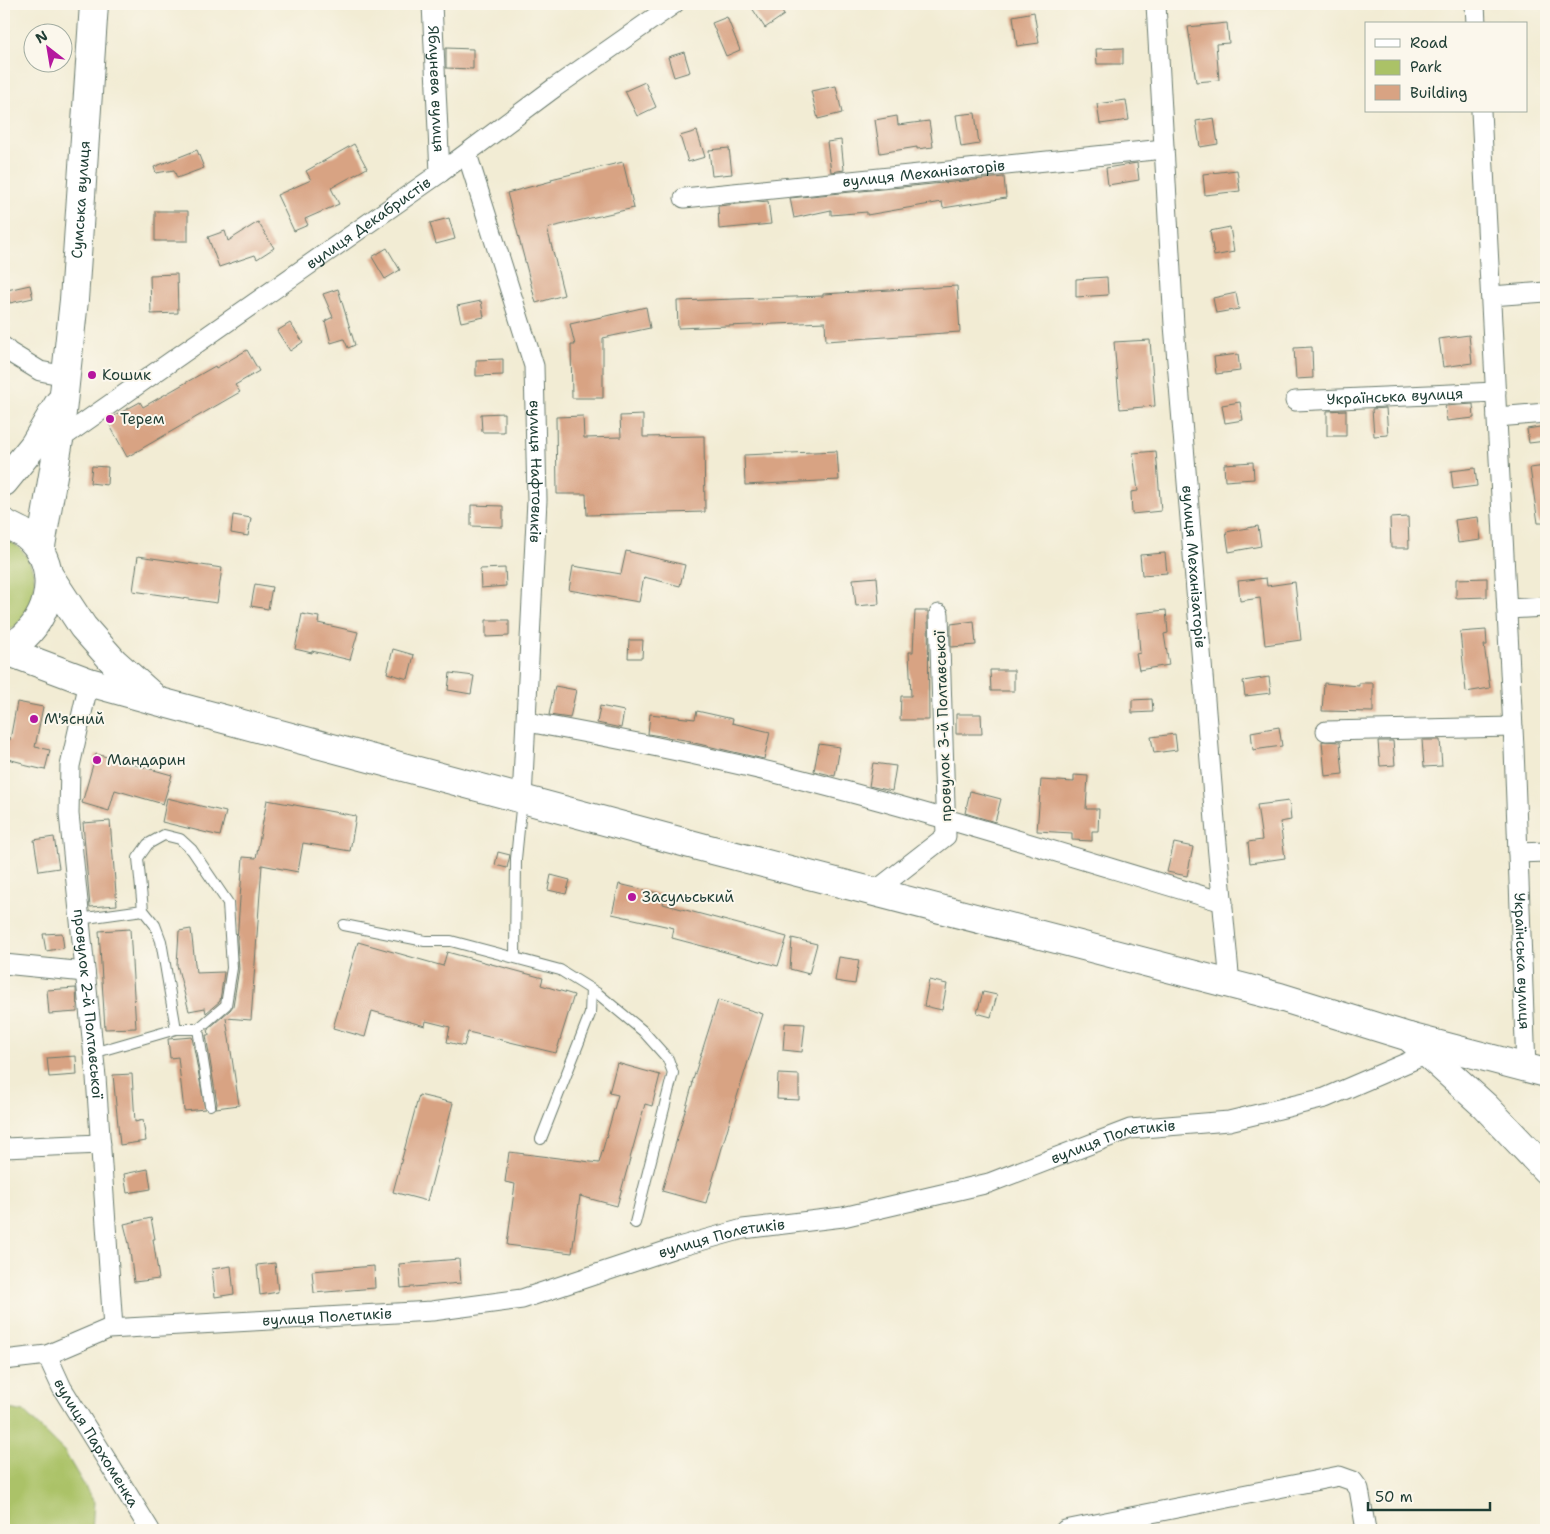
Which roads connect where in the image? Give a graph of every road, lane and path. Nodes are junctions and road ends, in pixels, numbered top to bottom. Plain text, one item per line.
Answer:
1 (94, 4) edge
2 (432, 4) edge
3 (674, 4) edge
4 (1156, 4) edge
5 (1475, 4) edge
6 (1476, 22) edge
7 (1481, 112) edge
8 (1164, 149) junction
9 (467, 154) junction
10 (440, 173) junction
11 (684, 198) dead end
12 (1546, 292) edge
13 (1491, 296) junction
14 (4, 346) edge
15 (65, 386) junction
16 (1496, 392) junction
17 (1295, 401) dead end
18 (1546, 413) edge
19 (1498, 417) junction
20 (59, 440) junction
21 (4, 482) edge
22 (4, 523) edge
23 (44, 563) junction
24 (1546, 606) edge
25 (1507, 608) junction
26 (939, 614) dead end
27 (4, 649) edge
28 (89, 682) junction
29 (157, 701) junction
30 (527, 722) junction
31 (1513, 727) junction
32 (1326, 731) dead end
33 (522, 799) junction
34 (946, 820) junction
35 (1546, 852) edge
36 (1518, 853) junction
37 (874, 892) junction
38 (1223, 902) junction
39 (143, 910) junction
40 (79, 919) junction
41 (344, 925) dead end
42 (516, 958) junction
43 (4, 964) edge
44 (85, 972) junction
45 (1230, 984) junction
46 (591, 989) junction
47 (176, 1029) junction
48 (198, 1029) junction
49 (1418, 1046) junction
50 (93, 1053) junction
51 (1536, 1071) edge
52 (210, 1104) dead end
53 (541, 1139) dead end
54 (100, 1144) junction
55 (4, 1148) edge
56 (1546, 1170) edge
57 (635, 1223) dead end
58 (113, 1328) junction
59 (47, 1355) junction
60 (4, 1360) edge
61 (150, 1530) edge
62 (1065, 1530) edge
63 (1366, 1530) edge

1 - 15 main road, Сумська вулиця
2 - 10 street, Яблунева вулиця
3 - 9 street, вулиця Декабристів
4 - 8 street, вулиця Механізаторів
5 - 6 street
7 - 13 street, Українська вулиця
8 - 11 street, вулиця Механізаторів
8 - 38 street, вулиця Механізаторів
9 - 10 street, вулиця Декабристів
9 - 30 street, вулиця Нафтовиків
10 - 20 street, вулиця Декабристів
12 - 13 street
13 - 16 street, Українська вулиця
14 - 15 street
15 - 20 main road, Сумська вулиця
15 - 21 main road
16 - 17 street, Українська вулиця
16 - 19 street, Українська вулиця
18 - 19 street
19 - 25 street, Українська вулиця
20 - 23 main road, Сумська вулиця
22 - 23 main road
23 - 27 main road, Сумська вулиця
23 - 29 main road
24 - 25 street
25 - 31 street, Українська вулиця
26 - 34 street, провулок 3-й Полтавської
27 - 28 main road
28 - 29 main road
28 - 40 street, провулок 2-й Полтавської
29 - 33 main road
30 - 33 street, вулиця Нафтовиків
30 - 34 street
31 - 32 street
31 - 36 street, Українська вулиця
33 - 37 main road
33 - 42 lane
34 - 37 street, провулок 3-й Полтавської
34 - 38 street
35 - 36 street
36 - 51 street, Українська вулиця
37 - 45 main road
38 - 45 street, вулиця Механізаторів
39 - 40 lane
39 - 47 lane
39 - 48 lane
40 - 44 street, провулок 2-й Полтавської
41 - 42 lane
42 - 46 lane
43 - 44 street
44 - 50 street, провулок 2-й Полтавської
45 - 49 main road
46 - 53 lane
46 - 57 lane
47 - 48 lane
47 - 50 lane
48 - 52 lane
49 - 51 main road
49 - 56 main road
49 - 58 street, вулиця Полетиків
50 - 54 street, провулок 2-й Полтавської
54 - 55 street
54 - 58 street, провулок 2-й Полтавської
58 - 59 street, вулиця Полетиків
59 - 60 street, вулиця Полетиків
59 - 61 street, вулиця Пархоменка
62 - 63 street

